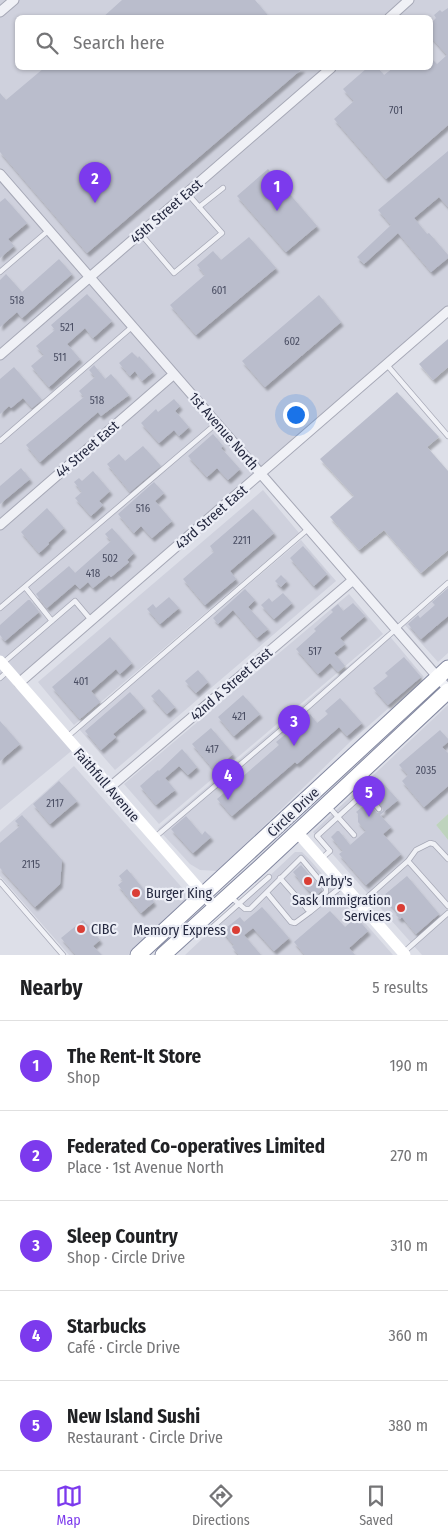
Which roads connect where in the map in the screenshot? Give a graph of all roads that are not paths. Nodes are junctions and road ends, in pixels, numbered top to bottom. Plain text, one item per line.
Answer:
1 (409, 0) edge
2 (10, 1) edge
3 (0, 12) edge
4 (392, 15) edge
5 (330, 70) edge
6 (2, 179) edge
7 (223, 188) dead end
8 (187, 193) junction
9 (200, 208) junction
10 (49, 230) junction
11 (140, 233) junction
12 (0, 272) edge
13 (90, 277) junction
14 (448, 311) edge
15 (133, 326) junction
16 (0, 355) edge
17 (386, 365) junction
18 (174, 374) junction
19 (217, 423) junction
20 (448, 436) edge
21 (0, 440) edge
22 (260, 474) junction
23 (0, 525) edge
24 (308, 529) junction
25 (352, 580) junction
26 (448, 584) edge
27 (25, 587) junction
28 (0, 608) edge
29 (91, 620) junction
30 (52, 621) junction
31 (396, 629) junction
32 (3, 669) edge
33 (443, 673) edge
34 (19, 683) junction
35 (448, 690) edge
36 (66, 738) junction
37 (353, 780) junction
38 (109, 788) junction
39 (364, 792) junction
40 (327, 804) junction
41 (379, 809) dead end
42 (338, 817) junction
43 (286, 820) junction
44 (297, 832) junction
45 (354, 835) dead end
46 (154, 838) junction
47 (321, 859) junction
48 (448, 860) edge
49 (408, 861) junction
50 (264, 872) junction
51 (280, 878) junction
52 (0, 882) edge
53 (274, 884) junction
54 (344, 885) junction
55 (267, 893) junction
56 (204, 894) junction
57 (233, 899) junction
58 (360, 904) junction
59 (448, 906) edge
60 (215, 908) junction
61 (308, 910) junction
62 (448, 913) edge
63 (206, 933) dead end
64 (404, 954) edge
65 (63, 955) edge
66 (138, 955) edge
67 (163, 955) edge

1 - 4 street
2 - 3 street
5 - 8 street, 45th Street East
6 - 10 street, 1st Avenue North
7 - 9 lane
8 - 9 lane
8 - 11 street, 45th Street East
9 - 11 lane
10 - 12 lane
10 - 13 street, 1st Avenue North
11 - 13 street, 45th Street East
13 - 15 street, 1st Avenue North
13 - 16 street, 45th Street East
14 - 17 street, 43rd Street East
15 - 18 street, 1st Avenue North
15 - 21 lane
17 - 20 lane
17 - 22 street, 43rd Street East
18 - 19 street, 1st Avenue North
18 - 23 street, 44 Street East
19 - 22 street, 1st Avenue North
19 - 27 lane
22 - 24 street, 1st Avenue North
22 - 29 street, 43rd Street East
24 - 25 street, 1st Avenue North
24 - 36 lane
25 - 31 street, 1st Avenue North
25 - 38 street, 42nd A Street East
26 - 31 lane
27 - 28 lane
27 - 30 lane
29 - 30 lane
29 - 34 street, 43rd Street East
30 - 32 lane
31 - 33 street, 1st Avenue North
31 - 46 lane
32 - 34 street, Faithfull Avenue
33 - 35 street, 1st Avenue North
33 - 43 highway, Circle Drive
34 - 36 street, Faithfull Avenue
35 - 37 highway, Circle Drive
36 - 38 street, Faithfull Avenue
37 - 39 lane
37 - 40 highway, Circle Drive
38 - 46 street, Faithfull Avenue
39 - 41 lane
39 - 42 lane
40 - 42 lane
40 - 44 highway, Circle Drive
42 - 45 lane
42 - 47 lane
43 - 44 street
43 - 56 highway, Circle Drive
44 - 47 street
44 - 50 highway, Circle Drive
46 - 56 street, Faithfull Avenue
47 - 54 street
48 - 49 lane
49 - 58 lane
49 - 59 lane
50 - 53 lane
50 - 57 highway, Circle Drive
51 - 53 lane
51 - 61 lane
51 - 61 lane
52 - 65 lane
53 - 55 lane
54 - 58 street
54 - 61 lane
55 - 57 lane
55 - 61 lane
56 - 60 street, Faithfull Avenue
56 - 66 highway, Circle Drive
57 - 60 highway, Circle Drive
57 - 63 lane
58 - 64 street
60 - 67 highway, Circle Drive
62 - 64 lane

